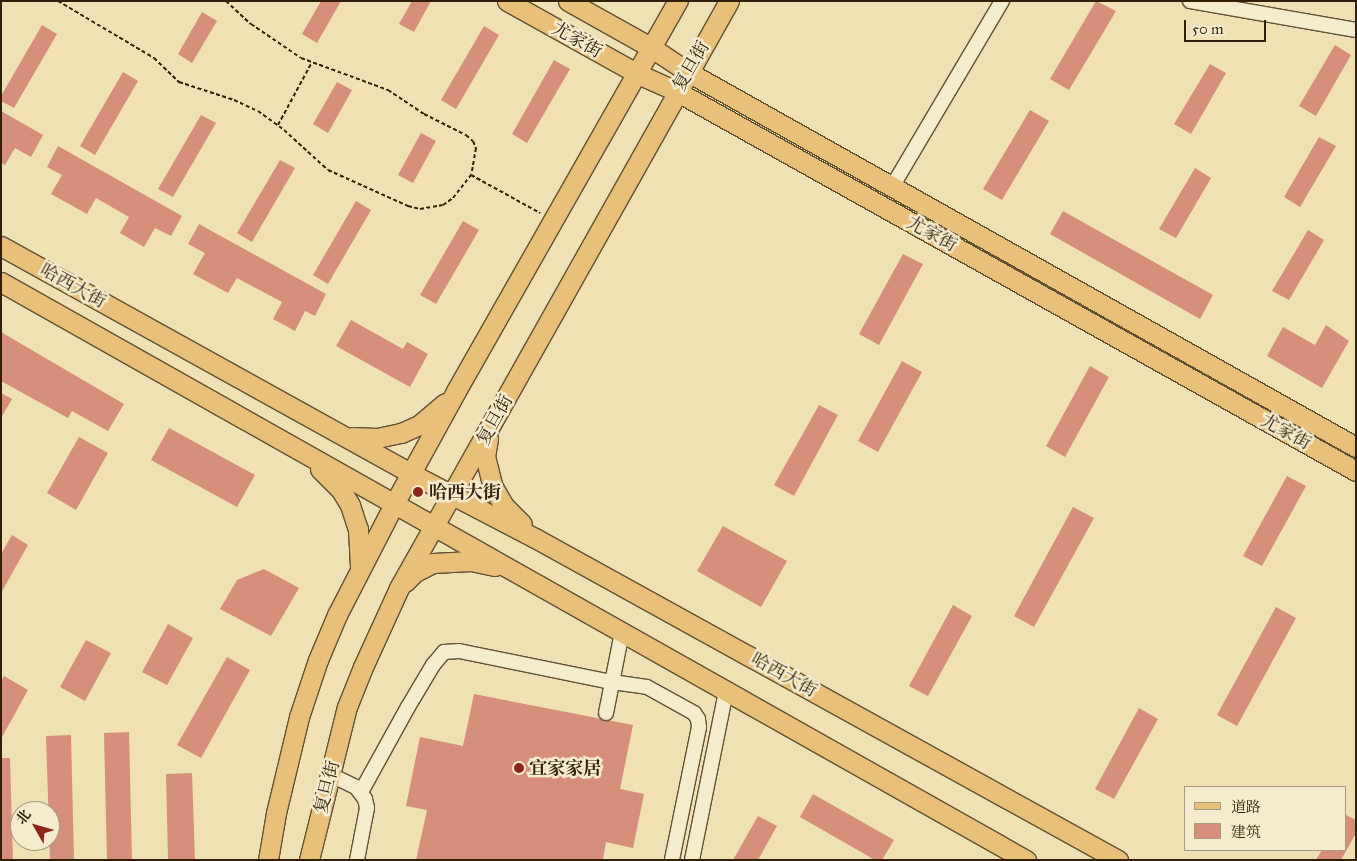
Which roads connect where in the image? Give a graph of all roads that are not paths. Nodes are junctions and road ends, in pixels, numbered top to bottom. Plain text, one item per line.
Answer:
1 (506, 1) edge
2 (568, 1) edge
3 (678, 1) edge
4 (729, 1) edge
5 (1002, 1) edge
6 (1190, 1) edge
7 (1356, 30) edge
8 (652, 48) junction
9 (688, 72) junction
10 (638, 74) junction
11 (676, 91) junction
12 (892, 187) junction
13 (1, 246) edge
14 (1, 282) edge
15 (456, 391) junction
16 (492, 425) junction
17 (346, 436) junction
18 (1356, 448) edge
19 (303, 452) junction
20 (1356, 471) edge
21 (412, 474) junction
22 (453, 494) junction
23 (394, 504) junction
24 (433, 527) junction
25 (535, 538) junction
26 (360, 570) junction
27 (512, 570) junction
28 (400, 588) junction
29 (622, 632) junction
30 (612, 682) junction
31 (726, 691) junction
32 (606, 713) dead end
33 (329, 774) junction
34 (362, 792) junction
35 (268, 860) edge
36 (309, 860) edge
37 (357, 860) edge
38 (672, 860) edge
39 (692, 860) edge
40 (1026, 860) edge
41 (1118, 860) edge

1 - 10 main road, 尤家街
2 - 8 main road, 尤家街
3 - 8 main road
4 - 9 main road, 复旦街
5 - 12 street
6 - 7 street
8 - 9 main road, 尤家街
8 - 10 main road
9 - 11 main road, 复旦街
9 - 12 main road, 尤家街
10 - 11 main road, 尤家街
10 - 15 main road
11 - 16 main road, 复旦街
11 - 20 main road, 尤家街
12 - 18 main road, 尤家街
13 - 17 main road, 哈西大街
14 - 19 main road, 哈西大街
15 - 17 main road
15 - 21 main road
16 - 22 main road, 复旦街
16 - 25 main road
17 - 21 main road, 哈西大街
19 - 23 main road, 哈西大街
19 - 26 main road
21 - 22 main road, 哈西大街
21 - 23 main road
22 - 24 main road, 复旦街
22 - 25 main road, 哈西大街
23 - 24 main road, 哈西大街
23 - 26 main road
24 - 27 main road, 哈西大街
24 - 28 main road, 复旦街
25 - 41 main road, 哈西大街
26 - 35 main road
27 - 28 main road
27 - 29 main road, 哈西大街
28 - 33 main road, 复旦街
29 - 30 street
29 - 31 main road, 哈西大街
30 - 32 street
30 - 34 street
30 - 38 street
31 - 39 street
31 - 40 main road, 哈西大街
33 - 34 street
33 - 36 main road, 复旦街
34 - 37 street

